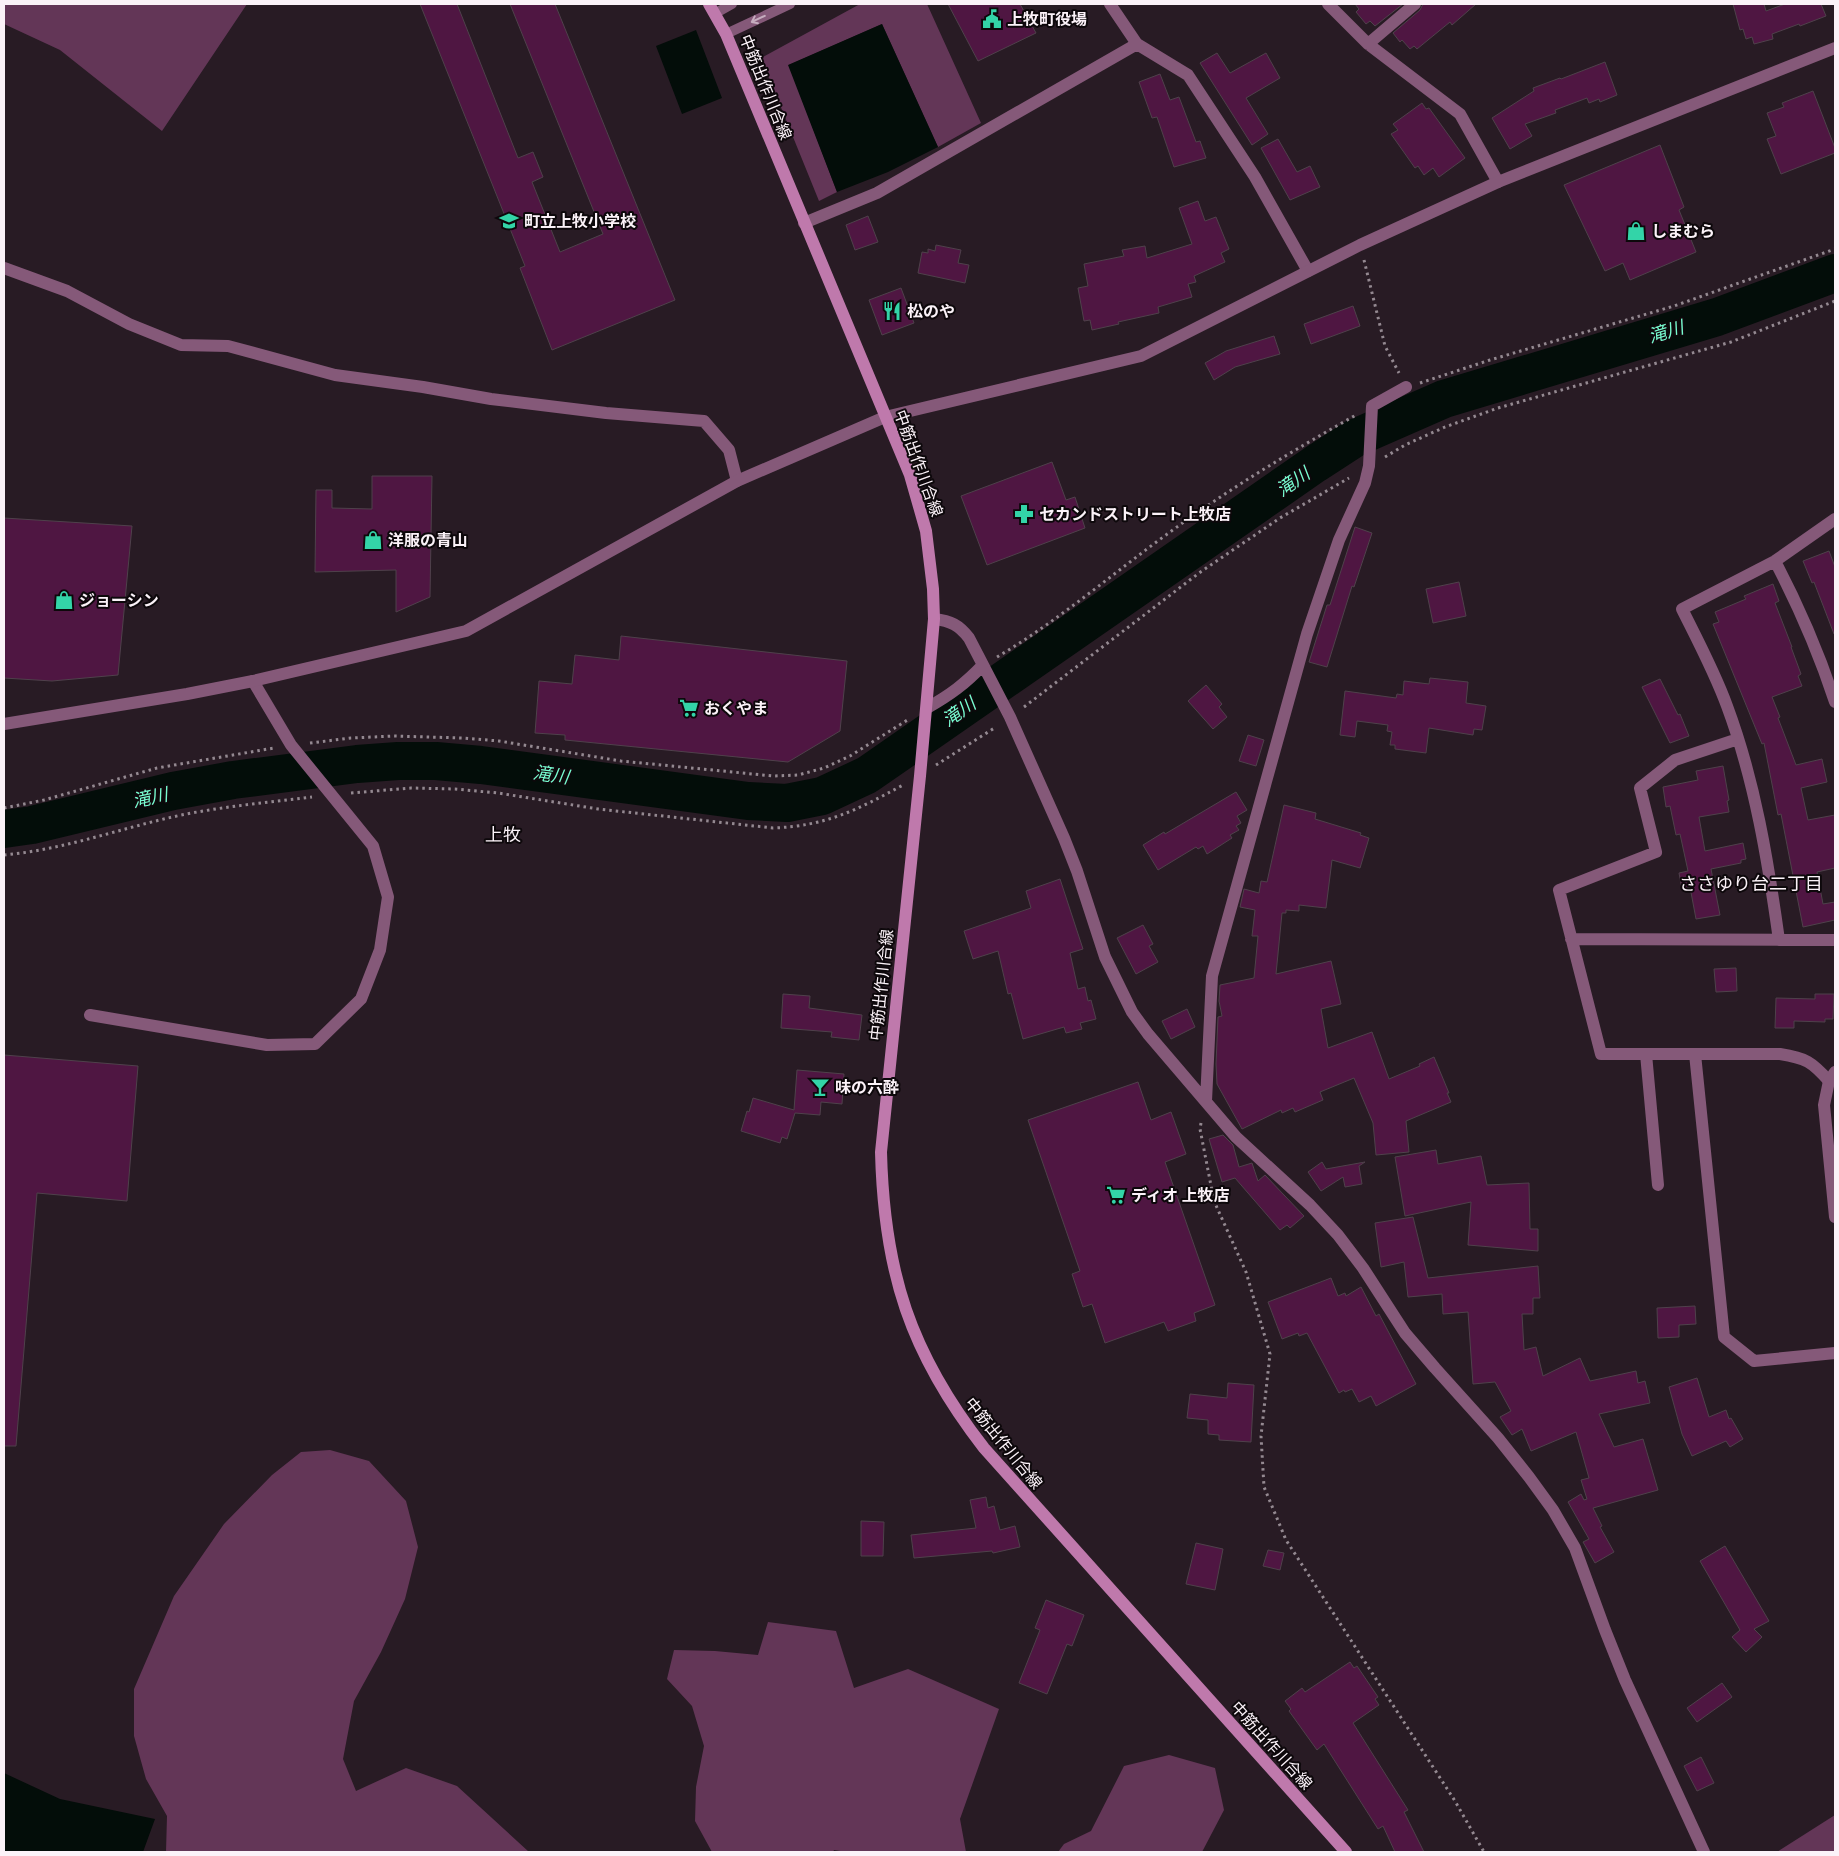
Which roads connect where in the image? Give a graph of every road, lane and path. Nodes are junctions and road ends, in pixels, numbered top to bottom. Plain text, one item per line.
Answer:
1 (732, 4) edge
2 (790, 4) edge
3 (1110, 4) edge
4 (1328, 4) edge
5 (1415, 4) edge
6 (712, 8) edge
7 (726, 34) junction
8 (1137, 44) junction
9 (1368, 44) junction
10 (1835, 48) edge
11 (1498, 182) junction
12 (804, 224) junction
13 (1360, 245) junction
14 (1835, 249) edge
15 (4, 268) edge
16 (1308, 271) junction
17 (1835, 301) edge
18 (1406, 387) junction
19 (1372, 406) junction
20 (885, 417) junction
21 (1369, 466) junction
22 (737, 482) junction
23 (1835, 519) edge
24 (1775, 561) junction
25 (934, 619) junction
26 (983, 664) junction
27 (253, 681) junction
28 (1835, 702) edge
29 (926, 708) junction
30 (1010, 717) junction
31 (4, 724) edge
32 (1738, 739) junction
33 (291, 745) junction
34 (920, 776) junction
35 (330, 795) junction
36 (4, 808) edge
37 (4, 855) edge
38 (1570, 939) junction
39 (1778, 940) junction
40 (1835, 940) edge
41 (90, 1015) dead end
42 (1646, 1054) junction
43 (1695, 1054) junction
44 (1832, 1077) edge
45 (1206, 1101) junction
46 (1658, 1185) dead end
47 (1835, 1218) edge
48 (1835, 1353) edge
49 (1346, 1852) edge
50 (1484, 1852) edge
51 (1704, 1852) edge

1 - 6 lane
2 -> 7 lane
3 - 8 street
4 - 9 street
5 - 9 street
6 - 7 main road, 中筋出作川合線
7 - 12 main road, 中筋出作川合線
8 - 12 street
8 - 16 street
9 - 11 street
10 - 11 street
11 - 13 street
12 - 20 main road, 中筋出作川合線
13 - 16 street
13 - 18 path
14 - 18 path
15 - 22 street
16 - 20 street
17 - 21 path
18 - 19 street
19 - 21 street
19 - 26 path
20 - 22 street
20 - 25 main road, 中筋出作川合線
21 - 30 path
21 - 45 street
22 - 27 street
23 - 24 street
24 - 28 street
24 - 32 street
25 - 26 street
25 - 29 main road, 中筋出作川合線
26 - 29 street
26 - 30 street
27 - 31 street
27 - 33 street
29 - 33 path
29 - 34 main road, 中筋出作川合線
30 - 34 path
30 - 45 street
32 - 38 street
32 - 39 street
33 - 35 street
33 - 36 path
34 - 35 path
34 - 49 main road, 中筋出作川合線
35 - 37 path
35 - 41 street
38 - 39 street
38 - 42 street
39 - 40 street
42 - 43 street
42 - 46 street
43 - 44 street
43 - 48 street
44 - 47 street
45 - 50 path
45 - 51 street

